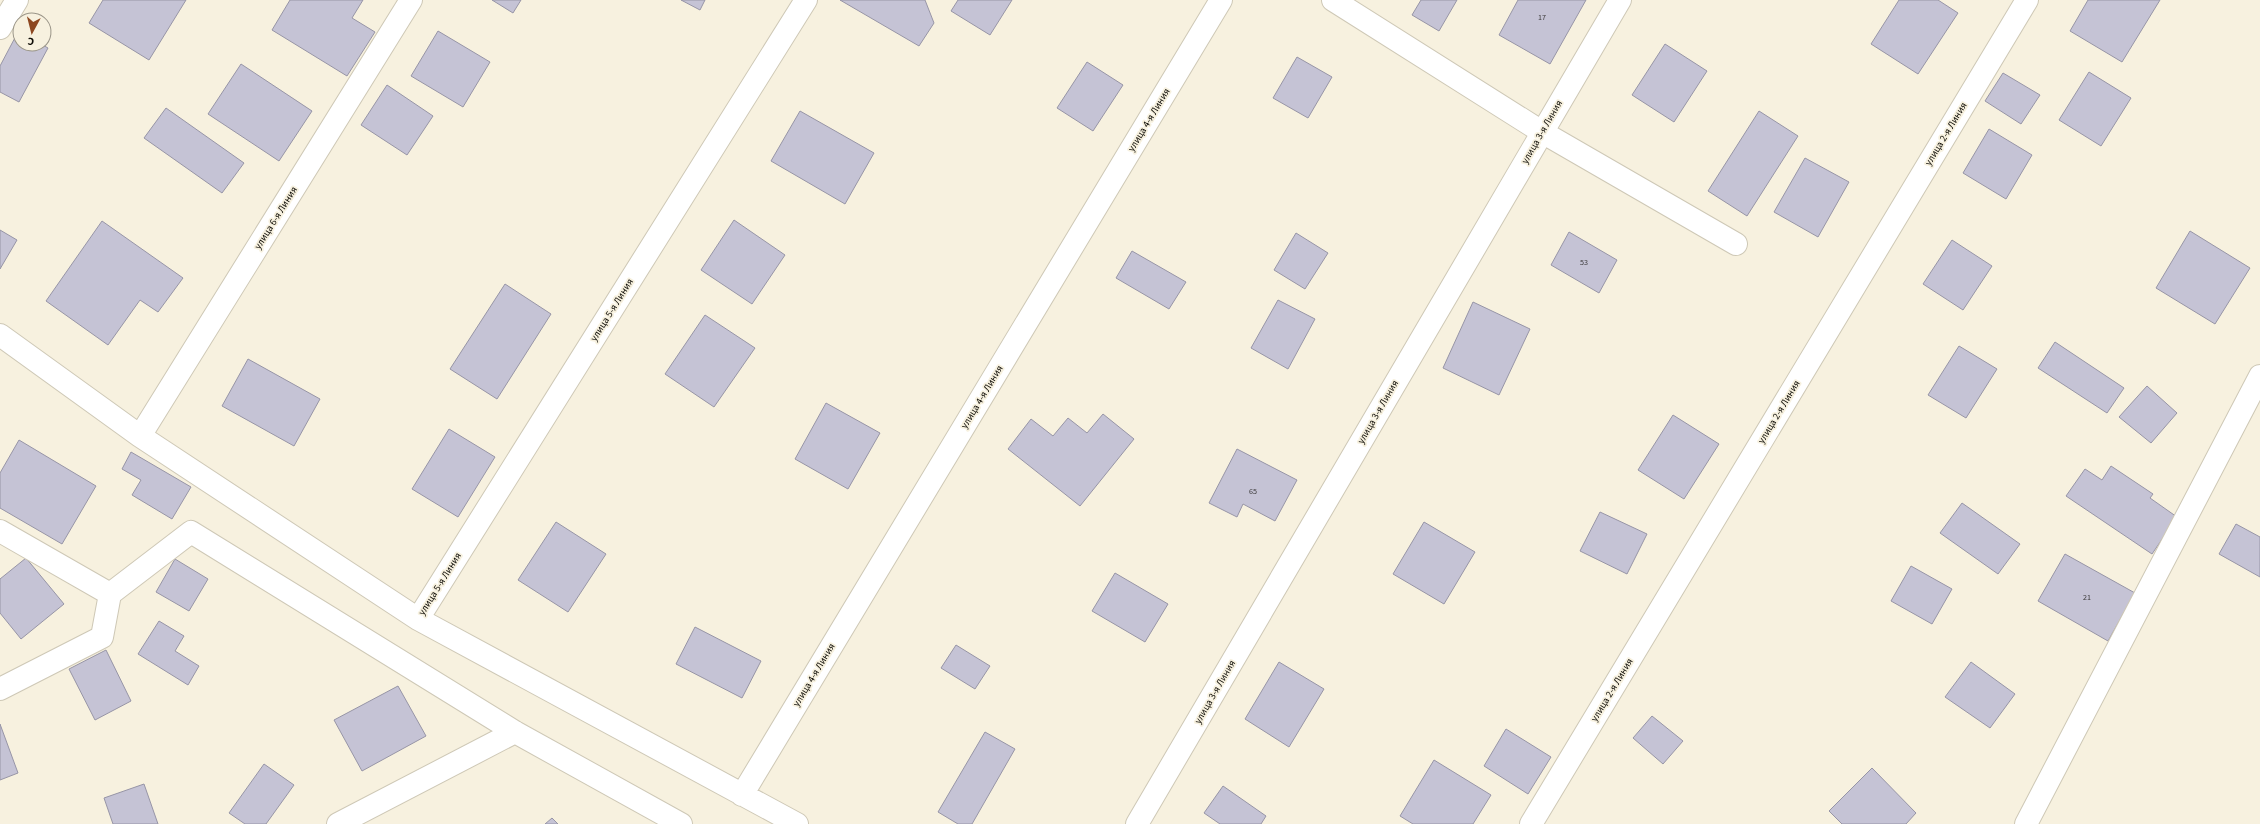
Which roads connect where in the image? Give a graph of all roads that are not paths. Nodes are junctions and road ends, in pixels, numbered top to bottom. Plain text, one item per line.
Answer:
1 (17, 0) edge
2 (411, 0) edge
3 (806, 0) edge
4 (1221, 0) edge
5 (1333, 0) edge
6 (1620, 0) edge
7 (2027, 0) edge
8 (0, 28) edge
9 (1542, 132) junction
10 (1736, 244) dead end
11 (0, 335) edge
12 (2260, 376) edge
13 (140, 436) junction
14 (0, 531) edge
15 (110, 594) junction
16 (418, 619) junction
17 (0, 689) edge
18 (515, 732) junction
19 (742, 795) junction
20 (338, 824) edge
21 (681, 824) edge
22 (798, 824) edge
23 (1137, 824) edge
24 (1531, 824) edge
25 (2026, 824) edge

1 - 8 street
2 - 13 street, улица 6-я Линия
3 - 16 street, улица 5-я Линия
4 - 19 street, улица 4-я Линия
5 - 9 street
6 - 9 street, улица 3-я Линия
7 - 24 street, улица 2-я Линия
9 - 10 street
9 - 23 street, улица 3-я Линия
11 - 13 street
12 - 25 street
13 - 16 street
14 - 15 street
15 - 17 street
15 - 18 street
16 - 19 street
18 - 20 street
18 - 21 street
19 - 22 street

